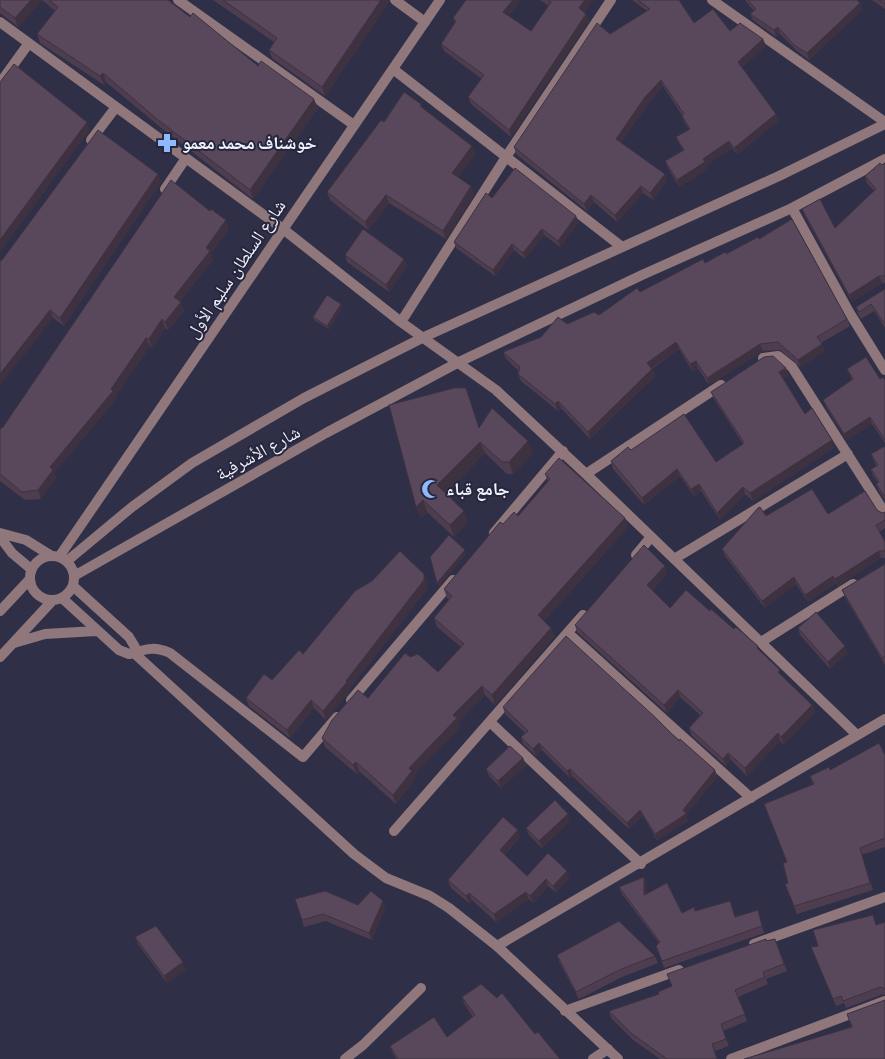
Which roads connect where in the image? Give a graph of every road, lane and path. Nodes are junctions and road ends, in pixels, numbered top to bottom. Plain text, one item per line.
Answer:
1 (178, 0) edge
2 (395, 0) edge
3 (440, 0) edge
4 (612, 0) edge
5 (712, 0) edge
6 (0, 22) edge
7 (425, 22) junction
8 (29, 43) junction
9 (393, 68) junction
10 (0, 83) edge
11 (116, 106) junction
12 (885, 123) edge
13 (354, 125) junction
14 (87, 146) edge
15 (506, 157) junction
16 (186, 158) junction
17 (885, 159) edge
18 (159, 198) edge
19 (792, 208) junction
20 (284, 229) junction
21 (622, 247) junction
22 (400, 322) junction
23 (424, 337) junction
24 (459, 362) junction
25 (756, 363) edge
26 (885, 370) edge
27 (732, 379) edge
28 (562, 452) junction
29 (848, 454) junction
30 (586, 474) junction
31 (885, 512) edge
32 (0, 533) edge
33 (0, 537) edge
34 (652, 537) junction
35 (487, 541) edge
36 (59, 558) junction
37 (674, 559) junction
38 (626, 566) edge
39 (461, 571) edge
40 (31, 574) junction
41 (860, 580) edge
42 (73, 581) junction
43 (58, 599) junction
44 (594, 603) edge
45 (0, 611) edge
46 (96, 631) junction
47 (568, 633) junction
48 (14, 642) junction
49 (761, 642) junction
50 (134, 653) junction
51 (0, 657) edge
52 (885, 720) edge
53 (490, 722) junction
54 (857, 735) junction
55 (750, 798) junction
56 (394, 831) dead end
57 (640, 864) junction
58 (885, 898) edge
59 (497, 946) junction
60 (747, 946) edge
61 (692, 966) edge
62 (421, 988) dead end
63 (885, 1001) edge
64 (565, 1011) junction
65 (608, 1049) junction
66 (345, 1059) edge
67 (593, 1059) edge
68 (618, 1059) edge
69 (730, 1059) edge

1 - 13 street
2 - 7 street
3 - 7 street, شارع السلطان سليم الأول
4 - 15 street
5 - 12 street
6 - 8 street
7 - 9 street, شارع السلطان سليم الأول
8 - 10 street
8 - 11 street
9 - 13 street, شارع السلطان سليم الأول
9 - 15 street
11 - 14 street
11 - 16 street
12 - 21 street, شارع الأشرفية
13 - 20 street, شارع السلطان سليم الأول
15 - 21 street
15 - 22 street
16 - 18 street
16 - 20 street
17 - 19 street, شارع الأشرفية
19 - 24 street, شارع الأشرفية
19 - 26 street
20 - 22 street
20 - 36 street, شارع السلطان سليم الأول
21 - 23 street, شارع الأشرفية
22 - 23 street
23 - 24 street
23 - 36 street, شارع الأشرفية
24 - 28 street
24 - 42 street, شارع الأشرفية
25 - 29 street
27 - 30 street
28 - 30 street
28 - 35 street
29 - 31 street
29 - 37 street
30 - 34 street
32 - 36 street
33 - 40 street
34 - 37 street
34 - 38 street
36 - 40 street
36 - 42 street
37 - 49 street
39 - 50 street
40 - 43 street
40 - 45 street
41 - 49 street
42 - 43 street
42 - 50 street
43 - 46 street
43 - 48 street
44 - 47 street
46 - 48 street
46 - 50 street
47 - 53 street
47 - 55 street
48 - 51 street
49 - 54 street
50 - 59 street
52 - 54 street
53 - 56 street
53 - 57 street
54 - 55 street
55 - 57 street
57 - 59 street
58 - 60 street
59 - 64 street
61 - 64 street
62 - 66 street
63 - 69 street
64 - 65 street
65 - 67 street
65 - 68 street

